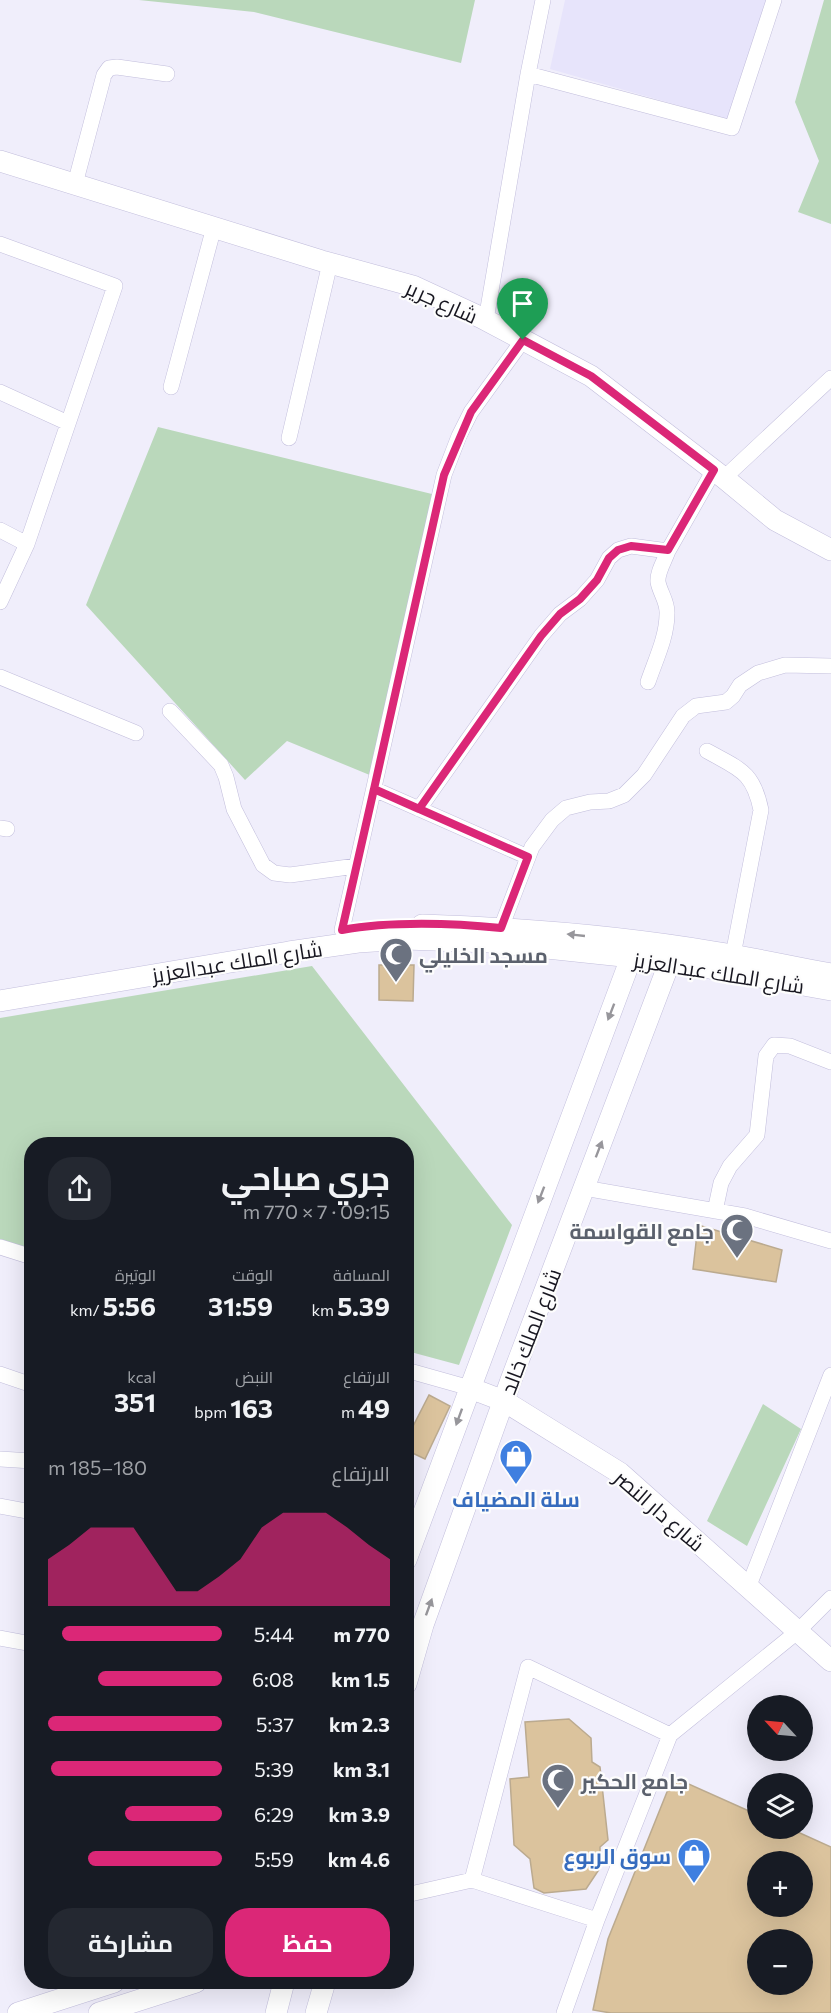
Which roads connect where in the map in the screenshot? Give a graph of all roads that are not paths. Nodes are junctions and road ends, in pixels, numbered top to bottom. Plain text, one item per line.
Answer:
1 (543, 0) edge
2 (774, 0) edge
3 (167, 74) dead end
4 (528, 74) junction
5 (0, 161) edge
6 (75, 184) junction
7 (214, 227) junction
8 (0, 244) edge
9 (330, 263) junction
10 (486, 320) junction
11 (523, 340) junction
12 (831, 378) edge
13 (171, 387) dead end
14 (0, 392) edge
15 (68, 423) junction
16 (290, 438) dead end
17 (719, 474) junction
18 (0, 530) edge
19 (27, 544) junction
20 (668, 550) junction
21 (831, 550) edge
22 (0, 602) edge
23 (831, 666) edge
24 (0, 677) edge
25 (648, 682) dead end
26 (171, 711) dead end
27 (136, 733) dead end
28 (707, 751) dead end
29 (374, 789) junction
30 (419, 809) junction
31 (528, 857) junction
32 (356, 867) junction
33 (501, 928) junction
34 (342, 930) junction
35 (633, 949) junction
36 (672, 954) junction
37 (733, 955) junction
38 (831, 974) edge
39 (0, 987) edge
40 (831, 990) edge
41 (0, 1001) edge
42 (831, 1062) edge
43 (584, 1188) junction
44 (715, 1211) junction
45 (831, 1240) edge
46 (0, 1247) edge
47 (24, 1254) edge
48 (414, 1372) edge
49 (0, 1374) edge
50 (831, 1375) edge
51 (24, 1382) edge
52 (470, 1388) junction
53 (504, 1401) junction
54 (0, 1459) edge
55 (24, 1460) edge
56 (0, 1506) edge
57 (24, 1510) edge
58 (414, 1538) edge
59 (748, 1588) junction
60 (831, 1598) edge
61 (797, 1632) junction
62 (0, 1638) edge
63 (24, 1642) edge
64 (414, 1656) edge
65 (831, 1661) edge
66 (670, 1735) junction
67 (472, 1880) junction
68 (414, 1893) edge
69 (597, 1920) junction
70 (92, 1989) edge
71 (175, 1989) edge
72 (282, 1989) edge
73 (323, 1989) edge
74 (107, 2012) edge
75 (18, 2013) edge
76 (276, 2013) edge
77 (316, 2013) edge
78 (564, 2013) edge

1 - 4 street
2 - 4 street
3 - 6 street
4 - 10 street
5 - 6 street, شارع جرير
6 - 7 street, شارع جرير
7 - 9 street, شارع جرير
7 - 13 street
8 - 15 street
9 - 10 street, شارع جرير
9 - 16 street
10 - 11 street, شارع جرير
11 - 17 street, شارع جرير
11 - 29 street
12 - 17 street
14 - 15 street
15 - 19 street
17 - 20 street
17 - 21 street, شارع جرير
18 - 19 street
19 - 22 street
20 - 25 street
20 - 30 street
23 - 31 street
24 - 27 street
26 - 32 street
28 - 37 street
29 - 30 street
29 - 32 street
30 - 31 street
31 - 33 street
32 - 34 street
33 - 34 street, شارع الملك عبدالعزيز
35 -> 33 street, شارع الملك عبدالعزيز
34 - 39 street, شارع الملك عبدالعزيز
35 - 36 street, شارع الملك عبدالعزيز
35 - 41 street, شارع الملك عبدالعزيز
35 -> 52 street, شارع الملك خالد
36 - 37 street, شارع الملك عبدالعزيز
36 - 40 street, شارع الملك عبدالعزيز
43 -> 36 street, شارع الملك خالد
37 - 38 street, شارع الملك عبدالعزيز
42 - 44 street
43 - 44 street
43 - 53 street, شارع الملك خالد
44 - 45 street
46 - 47 street
48 - 52 street
49 - 51 street
50 - 59 street
52 - 53 street, شارع دار النصر
52 -> 58 street, شارع الملك خالد
53 - 59 street, شارع دار النصر
64 -> 53 street, شارع الملك خالد
54 - 55 street
56 - 57 street
59 - 61 street, شارع دار النصر
60 - 61 street
61 - 65 street, شارع دار النصر
61 - 66 street
62 - 63 street
66 - 67 street
66 - 69 street
67 - 68 street
67 - 69 street
69 - 78 street
70 - 75 street
71 - 74 street
72 - 76 street
73 - 77 street

